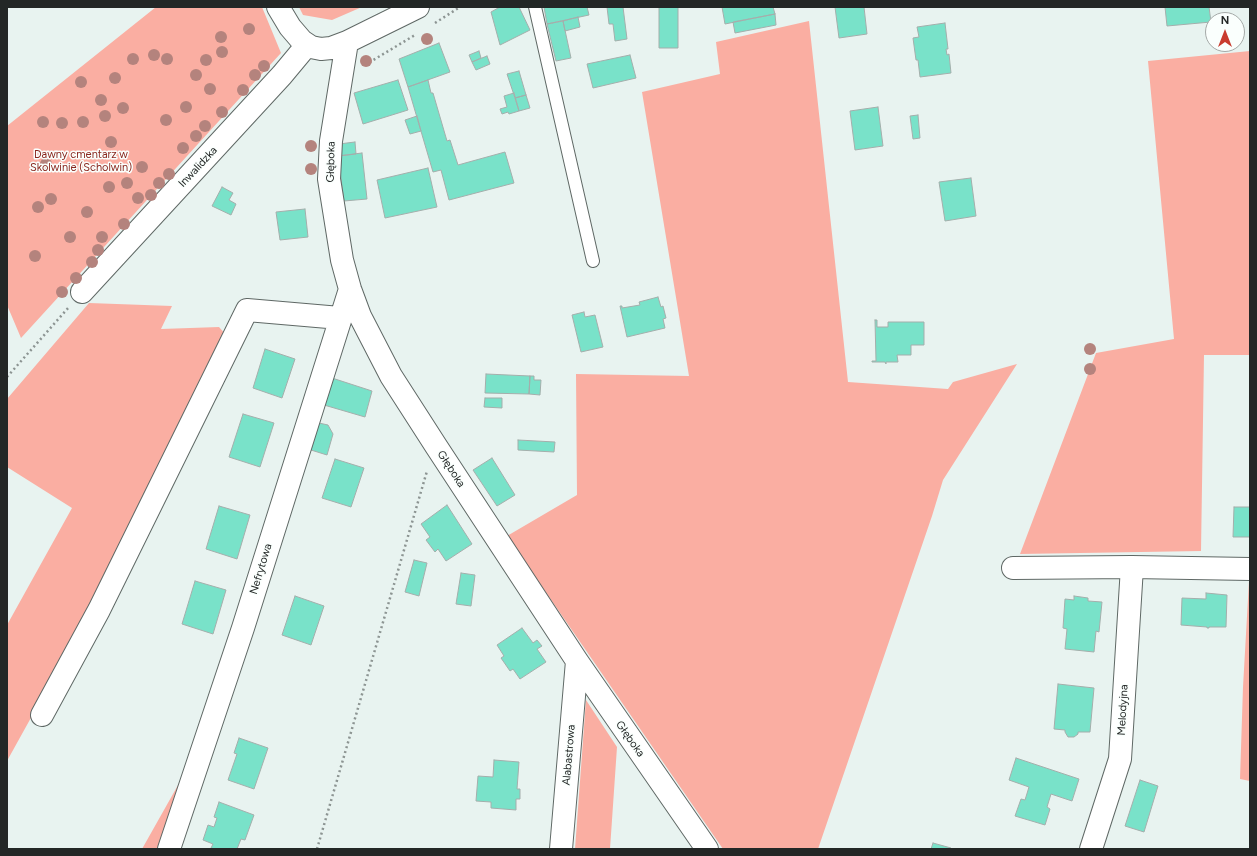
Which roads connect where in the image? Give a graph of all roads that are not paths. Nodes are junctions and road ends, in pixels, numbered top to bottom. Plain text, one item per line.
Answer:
1 (278, 7) edge
2 (418, 7) edge
3 (535, 7) edge
4 (347, 42) junction
5 (307, 45) junction
6 (592, 261) dead end
7 (350, 289) junction
8 (82, 292) road end
9 (340, 318) junction
10 (1132, 567) junction
11 (1013, 568) dead end
12 (1250, 569) edge
13 (577, 661) junction
14 (42, 715) dead end
15 (169, 849) edge
16 (561, 849) edge
17 (707, 849) edge
18 (1091, 849) edge

1 - 5 street
2 - 4 street
3 - 6 lane
4 - 5 street
4 - 7 street, Głęboka
5 - 8 street, Inwalidzka
7 - 9 street, Nefrytowa
7 - 13 street, Głęboka
9 - 14 street
9 - 15 street, Nefrytowa
10 - 11 street
10 - 12 street
10 - 18 street, Melodyjna
13 - 16 street, Alabastrowa
13 - 17 street, Głęboka

